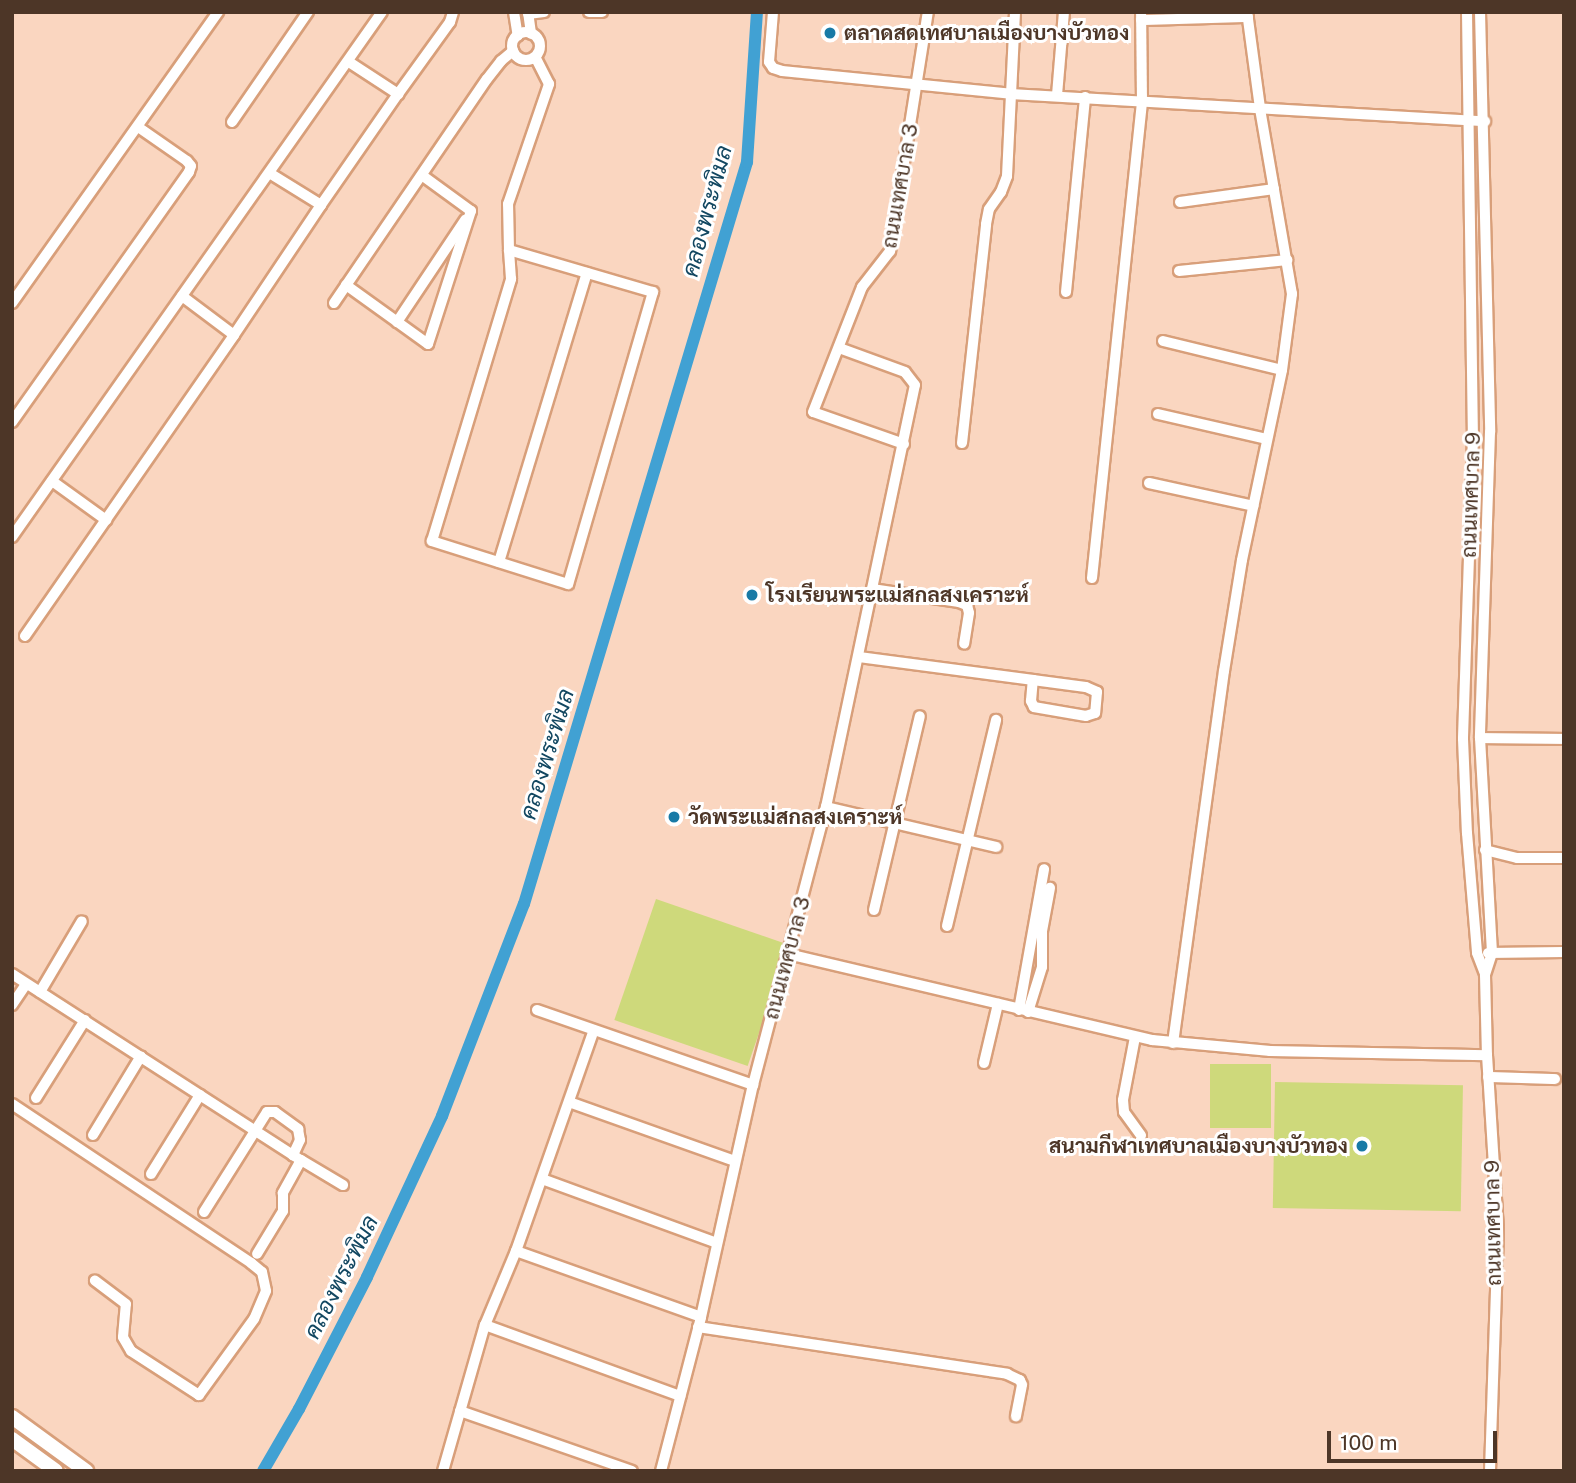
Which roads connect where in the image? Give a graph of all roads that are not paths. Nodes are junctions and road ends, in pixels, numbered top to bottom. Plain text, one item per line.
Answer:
1 (218, 12) edge
2 (308, 12) edge
3 (382, 12) edge
4 (453, 12) edge
5 (514, 12) edge
6 (544, 12) edge
7 (589, 12) edge
8 (602, 12) edge
9 (774, 12) edge
10 (928, 12) edge
11 (1015, 12) edge
12 (1064, 12) edge
13 (1467, 12) edge
14 (1480, 12) edge
15 (528, 13) edge
16 (1247, 15) edge
17 (1141, 16) edge
18 (531, 34) junction
19 (518, 36) junction
20 (513, 51) junction
21 (535, 57) junction
22 (349, 62) junction
23 (918, 84) junction
24 (398, 94) junction
25 (1011, 94) junction
26 (1057, 95) junction
27 (1085, 97) junction
28 (1142, 101) junction
29 (1260, 108) junction
30 (1469, 121) junction
31 (1485, 121) junction
32 (232, 122) dead end
33 (138, 127) junction
34 (271, 174) junction
35 (423, 176) junction
36 (1274, 190) junction
37 (1180, 202) dead end
38 (321, 205) junction
39 (471, 211) junction
40 (509, 250) junction
41 (1287, 260) junction
42 (1179, 271) dead end
43 (587, 273) junction
44 (346, 285) junction
45 (1066, 292) dead end
46 (182, 296) junction
47 (12, 303) edge
48 (334, 303) dead end
49 (397, 321) junction
50 (234, 335) junction
51 (1163, 341) dead end
52 (839, 348) junction
53 (1282, 370) junction
54 (1158, 414) dead end
55 (12, 422) edge
56 (1266, 439) junction
57 (904, 443) junction
58 (961, 443) dead end
59 (52, 481) junction
60 (1149, 483) dead end
61 (1254, 506) junction
62 (106, 520) junction
63 (12, 537) edge
64 (499, 562) junction
65 (1092, 578) dead end
66 (872, 589) junction
67 (24, 636) dead end
68 (964, 644) dead end
69 (859, 657) junction
70 (1033, 680) junction
71 (920, 716) dead end
72 (996, 720) dead end
73 (1480, 738) junction
74 (1564, 739) edge
75 (826, 807) junction
76 (896, 825) junction
77 (968, 840) junction
78 (996, 847) dead end
79 (1485, 850) junction
80 (1564, 858) edge
81 (1044, 869) dead end
82 (1050, 888) dead end
83 (874, 910) dead end
84 (82, 921) dead end
85 (947, 926) dead end
86 (1564, 952) edge
87 (1476, 953) junction
88 (1492, 953) junction
89 (788, 954) junction
90 (12, 974) edge
91 (1485, 975) junction
92 (26, 984) junction
93 (40, 992) junction
94 (998, 1004) junction
95 (12, 1006) edge
96 (537, 1010) dead end
97 (1024, 1011) junction
98 (85, 1020) junction
99 (594, 1030) junction
100 (1135, 1037) junction
101 (1173, 1043) junction
102 (1487, 1055) junction
103 (141, 1056) junction
104 (984, 1063) dead end
105 (1488, 1077) junction
106 (1555, 1079) dead end
107 (753, 1085) junction
108 (200, 1095) junction
109 (36, 1098) dead end
110 (569, 1102) junction
111 (12, 1104) edge
112 (255, 1130) junction
113 (93, 1135) dead end
114 (1141, 1135) dead end
115 (297, 1158) junction
116 (735, 1161) junction
117 (151, 1174) dead end
118 (542, 1179) junction
119 (343, 1185) dead end
120 (204, 1212) dead end
121 (717, 1242) junction
122 (516, 1251) junction
123 (257, 1254) dead end
124 (95, 1281) dead end
125 (699, 1322) junction
126 (485, 1325) junction
127 (680, 1396) junction
128 (460, 1411) junction
129 (1016, 1416) dead end
130 (12, 1417) edge
131 (12, 1439) edge
132 (56, 1471) edge
133 (86, 1471) edge
134 (443, 1471) edge
135 (632, 1471) edge
136 (661, 1471) edge
137 (1490, 1471) edge

1 - 33 street
2 - 32 street
3 - 22 street
4 - 24 street
5 - 19 street
6 - 15 street
7 - 8 street
9 - 23 street
10 - 23 street, ถนนเทศบาล 3
11 - 25 street
12 - 26 street
13 - 30 street, ถนนเทศบาล 9
14 - 31 street, ถนนเทศบาล 9
15 - 18 street
16 - 17 street
16 - 29 street
17 - 28 street
18 - 19 street
18 - 21 street
19 - 20 street
20 - 21 street
20 - 35 street
21 - 40 street
22 - 24 street
22 - 34 street
23 - 25 street
23 - 52 street, ถนนเทศบาล 3
24 - 38 street
25 - 26 street
25 - 58 street
26 - 27 street
27 - 28 street
27 - 45 street
28 - 29 street
28 - 65 street
29 - 30 street
29 - 36 street
30 - 31 street
30 - 87 street, ถนนเทศบาล 9
31 - 73 street, ถนนเทศบาล 9
33 - 47 street
33 - 55 street
34 - 38 street
34 - 46 street
35 - 39 street
35 - 44 street
36 - 37 street
36 - 41 street
38 - 50 street
39 - 49 street
39 - 49 street
40 - 43 street
40 - 64 street
41 - 42 street
41 - 53 street
43 - 64 street
43 - 64 street
44 - 48 street
44 - 49 street
46 - 50 street
46 - 59 street
50 - 62 street
51 - 53 street
52 - 57 street, ถนนเทศบาล 3
52 - 57 street, ถนนเทศบาล 3
53 - 56 street
54 - 56 street
56 - 61 street
57 - 66 street, ถนนเทศบาล 3
59 - 62 street
59 - 63 street
60 - 61 street
61 - 101 street
62 - 67 street
66 - 68 street
66 - 69 street, ถนนเทศบาล 3
69 - 70 street
69 - 75 street, ถนนเทศบาล 3
70 - 70 street
71 - 76 street
72 - 77 street
73 - 74 street
73 - 79 street, ถนนเทศบาล 9
75 - 76 street
75 - 89 street, ถนนเทศบาล 3
76 - 77 street
76 - 83 street
77 - 78 street
77 - 85 street
79 - 80 street
79 - 88 street, ถนนเทศบาล 9
81 - 97 street
82 - 97 street
84 - 93 street
86 - 88 street
87 - 88 street
87 - 91 street, ถนนเทศบาล 9
88 - 91 street, ถนนเทศบาล 9
89 - 94 street
89 - 107 street, ถนนเทศบาล 3
90 - 92 street
91 - 102 street, ถนนเทศบาล 9
92 - 93 street
92 - 95 street
93 - 98 street
94 - 97 street
94 - 104 street
96 - 99 street
97 - 100 street
98 - 103 street
98 - 109 street
99 - 107 street
99 - 110 street
100 - 101 street
100 - 114 street
101 - 102 street
102 - 105 street, ถนนเทศบาล 9
103 - 108 street
103 - 113 street
105 - 106 street
105 - 137 street, ถนนเทศบาล 9
107 - 116 street, ถนนเทศบาล 3
108 - 112 street
108 - 117 street
110 - 116 street
110 - 118 street
111 - 124 street
112 - 115 street
112 - 115 street
112 - 120 street
115 - 119 street
115 - 123 street
116 - 121 street, ถนนเทศบาล 3
118 - 121 street
118 - 122 street
121 - 125 street, ถนนเทศบาล 3
122 - 125 street
122 - 126 street
125 - 127 street, ถนนเทศบาล 3
125 - 129 street
126 - 127 street
126 - 128 street
127 - 136 street, ถนนเทศบาล 3
128 - 134 street
128 - 135 street
130 - 133 main road
131 - 132 main road

